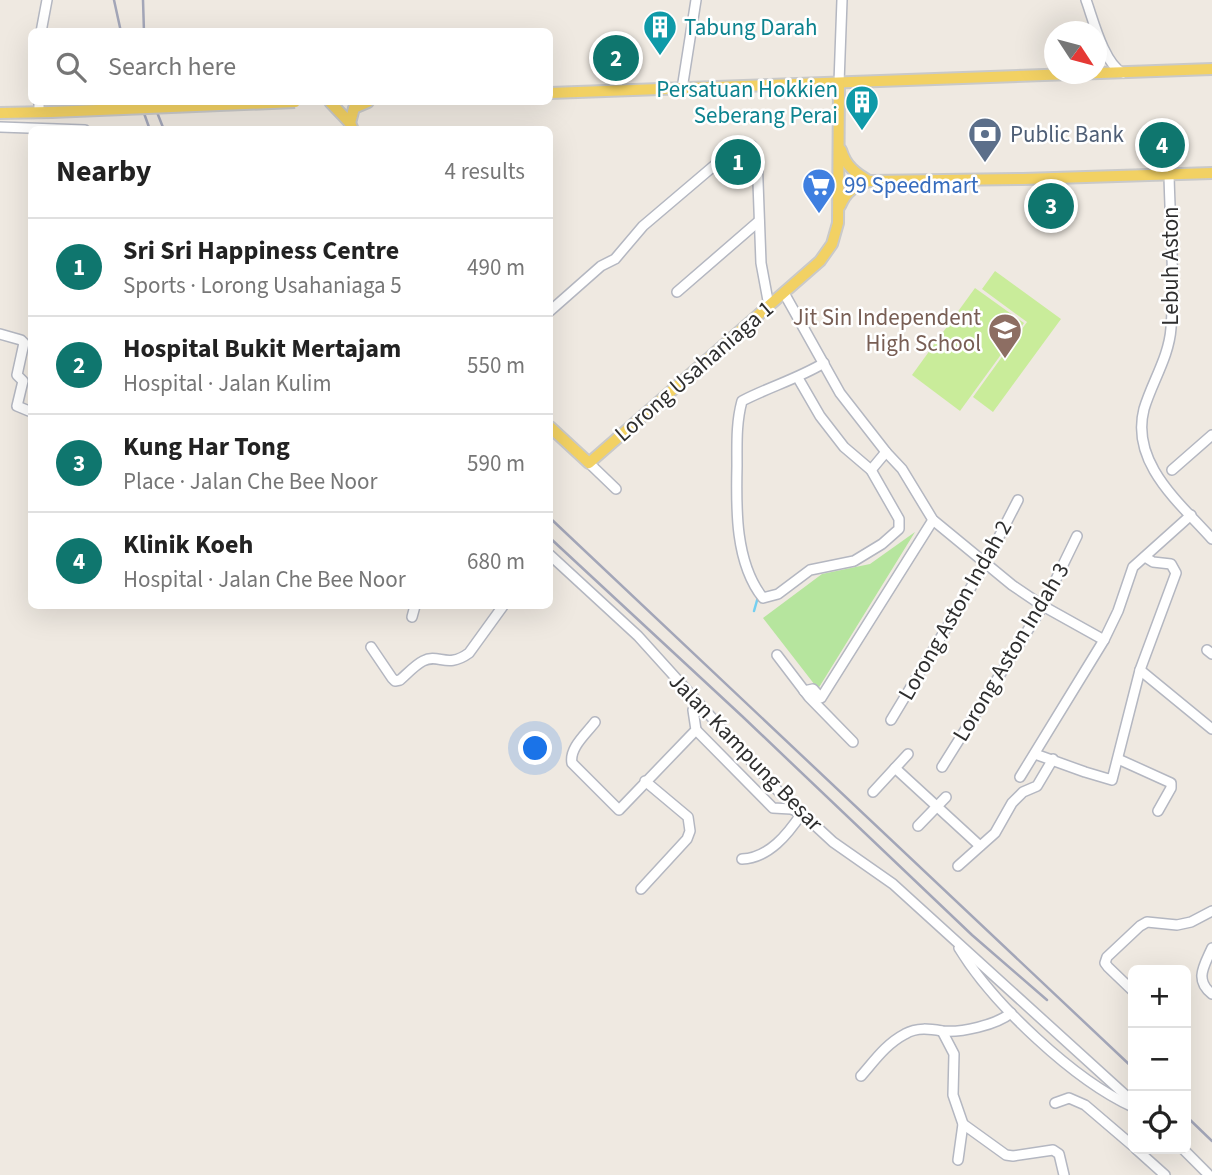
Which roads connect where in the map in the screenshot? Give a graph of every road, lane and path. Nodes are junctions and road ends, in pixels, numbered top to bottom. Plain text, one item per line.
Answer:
1 (47, 0) edge
2 (696, 0) edge
3 (842, 0) edge
4 (1086, 0) edge
5 (1093, 21) edge
6 (42, 28) edge
7 (1107, 53) edge
8 (1212, 69) edge
9 (1107, 73) edge
10 (1123, 73) junction
11 (1044, 75) edge
12 (839, 83) junction
13 (682, 89) junction
14 (553, 93) edge
15 (222, 105) edge
16 (333, 105) edge
17 (361, 105) edge
18 (39, 107) edge
19 (0, 113) edge
20 (352, 126) edge
21 (0, 127) edge
22 (28, 128) edge
23 (838, 141) junction
24 (1212, 173) edge
25 (1169, 174) junction
26 (869, 180) junction
27 (838, 212) junction
28 (759, 221) junction
29 (677, 292) dead end
30 (784, 293) junction
31 (769, 306) junction
32 (553, 308) edge
33 (0, 334) edge
34 (824, 363) junction
35 (798, 378) junction
36 (28, 411) edge
37 (553, 430) edge
38 (1212, 435) edge
39 (886, 452) junction
40 (589, 463) junction
41 (871, 470) junction
42 (1172, 470) dead end
43 (616, 489) dead end
44 (1018, 500) dead end
45 (1191, 515) junction
46 (933, 520) junction
47 (1077, 536) dead end
48 (1212, 539) edge
49 (1145, 557) junction
50 (553, 558) edge
51 (985, 564) junction
52 (1043, 606) junction
53 (414, 609) edge
54 (501, 609) edge
55 (412, 617) dead end
56 (1104, 640) junction
57 (371, 647) dead end
58 (777, 655) dead end
59 (1140, 670) junction
60 (804, 691) junction
61 (697, 702) junction
62 (891, 720) dead end
63 (595, 722) dead end
64 (1212, 729) edge
65 (696, 730) junction
66 (852, 742) dead end
67 (908, 754) dead end
68 (1035, 754) junction
69 (1053, 759) junction
70 (1118, 759) junction
71 (942, 767) dead end
72 (895, 768) junction
73 (1020, 777) dead end
74 (645, 782) junction
75 (873, 792) dead end
76 (946, 797) dead end
77 (936, 808) junction
78 (1158, 811) dead end
79 (802, 813) junction
80 (918, 826) dead end
81 (980, 846) junction
82 (742, 859) dead end
83 (958, 866) dead end
84 (641, 889) dead end
85 (1212, 911) edge
86 (952, 938) junction
87 (1212, 948) edge
88 (1128, 986) edge
89 (1212, 994) edge
90 (1011, 1013) junction
91 (942, 1031) junction
92 (861, 1076) dead end
93 (1128, 1100) edge
94 (1055, 1103) dead end
95 (1128, 1103) edge
96 (963, 1124) junction
97 (1128, 1141) edge
98 (1142, 1154) edge
99 (1188, 1154) edge
100 (958, 1160) dead end
101 (1064, 1175) edge
102 (1165, 1175) edge
103 (1209, 1175) edge

1 - 6 street
2 - 13 street
3 - 12 street
4 - 5 street
7 - 10 street
8 - 10 main road
9 - 10 main road
11 - 12 main road
12 - 13 main road
12 - 23 main road, Lorong Usahaniaga 1
13 - 14 main road
15 - 18 main road, bridge
16 - 20 main road
17 - 20 main road
18 - 19 main road
21 - 22 street
23 - 26 main road
23 - 27 main road, Lorong Usahaniaga 1
24 - 25 main road
25 - 26 main road
25 - 45 street, Lebuh Aston
26 - 27 main road
27 - 30 main road, Lorong Usahaniaga 1
28 - 29 street
28 - 31 street
28 - 32 street
30 - 31 main road, Lorong Usahaniaga 1
30 - 34 street
31 - 40 main road, Lorong Usahaniaga 1
33 - 36 street
34 - 35 street
34 - 39 street
35 - 41 street
35 - 41 street
37 - 40 main road
38 - 42 street
39 - 41 street
39 - 46 street
40 - 43 street
44 - 51 street, Lorong Aston Indah 2
45 - 48 street, Lebuh Aston
45 - 49 street
46 - 51 street
46 - 60 street
47 - 52 street, Lorong Aston Indah 3
49 - 56 street
49 - 59 street
50 - 61 street, Jalan Kampung Besar
51 - 52 street
51 - 62 street, Lorong Aston Indah 2
52 - 56 street
52 - 71 street, Lorong Aston Indah 3
53 - 55 street
54 - 57 street
56 - 68 street
58 - 60 street
59 - 64 street
59 - 70 street
60 - 66 street
61 - 65 street
61 - 79 street, Jalan Kampung Besar
63 - 74 street
65 - 74 street
65 - 79 street
67 - 72 street
68 - 69 street
68 - 73 street
69 - 70 street
69 - 81 street
70 - 78 street
72 - 75 street
72 - 77 street
74 - 84 street
76 - 77 street
77 - 80 street
77 - 81 street
79 - 82 street
79 - 86 street, Jalan Kampung Besar
81 - 83 street
85 - 88 street
86 - 90 street, Jalan Kampung Besar
86 - 93 street, Jalan Kampung Besar
87 - 89 street
90 - 91 street
90 - 95 street, Jalan Kampung Besar
91 - 92 street
91 - 96 street
94 - 97 street
96 - 100 street
96 - 101 street
98 - 102 street
99 - 103 street

